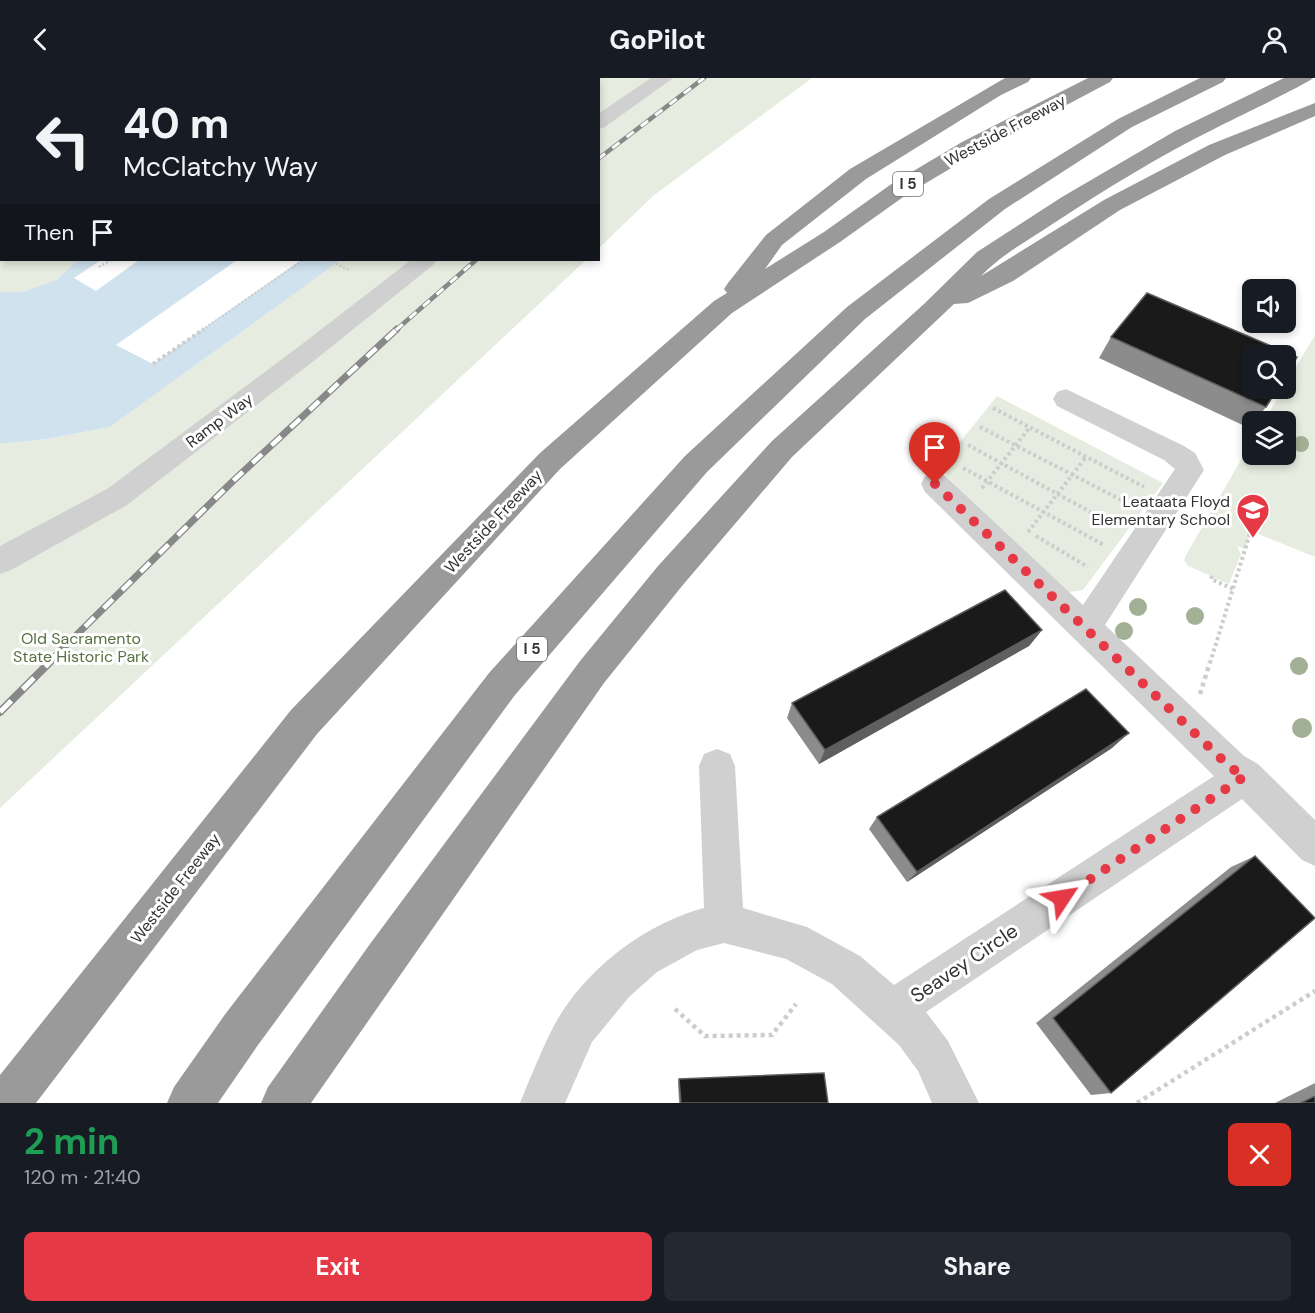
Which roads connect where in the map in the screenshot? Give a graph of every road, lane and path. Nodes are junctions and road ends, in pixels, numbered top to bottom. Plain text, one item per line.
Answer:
1 (663, 78) edge
2 (1021, 78) edge
3 (1103, 78) edge
4 (1216, 78) edge
5 (1303, 78) edge
6 (1315, 110) edge
7 (600, 122) edge
8 (109, 261) edge
9 (302, 261) edge
10 (331, 261) edge
11 (423, 261) edge
12 (99, 267) dead end
13 (349, 270) dead end
14 (723, 307) junction
15 (933, 310) junction
16 (153, 364) dead end
17 (1066, 399) dead end
18 (993, 408) dead end
19 (980, 427) dead end
20 (1030, 428) junction
21 (968, 445) dead end
22 (1016, 445) junction
23 (1086, 457) junction
24 (1001, 463) junction
25 (1072, 474) junction
26 (948, 476) joint
27 (987, 481) junction
28 (1149, 489) dead end
29 (977, 494) dead end
30 (1057, 494) junction
31 (1135, 507) dead end
32 (1043, 512) junction
33 (1119, 528) dead end
34 (1251, 530) dead end
35 (1028, 531) junction
36 (1024, 536) dead end
37 (1105, 545) dead end
38 (0, 561) edge
39 (1088, 567) dead end
40 (1212, 576) dead end
41 (1233, 589) junction
42 (1085, 628) junction
43 (1199, 697) dead end
44 (717, 766) dead end
45 (1245, 776) junction
46 (1315, 846) edge
47 (724, 923) junction
48 (1315, 990) edge
49 (796, 1004) dead end
50 (675, 1010) dead end
51 (893, 1010) junction
52 (6, 1103) edge
53 (190, 1103) edge
54 (284, 1103) edge
55 (542, 1103) edge
56 (957, 1103) edge
57 (1137, 1103) edge

1 - 7 street
2 - 14 highway
3 - 14 highway, Westside Freeway / I 5
4 - 53 highway, I 5
5 - 15 highway
6 - 15 highway
8 - 12 path
9 - 16 path
10 - 13 path
11 - 38 street, Ramp Way
14 - 52 highway, Westside Freeway / I 5
15 - 54 highway
17 - 42 street
18 - 20 path
19 - 22 path
20 - 22 path
20 - 23 path
21 - 24 path
22 - 24 path
22 - 25 path
23 - 25 path
23 - 28 path
24 - 27 path
24 - 30 path
25 - 30 path
25 - 31 path
26 - 27 path
26 - 42 street
27 - 29 path
27 - 32 path
30 - 32 path
30 - 33 path
32 - 35 path
32 - 37 path
34 - 41 path
35 - 36 path
35 - 39 path
40 - 41 path
41 - 43 path
42 - 45 street
44 - 47 street
45 - 46 street
45 - 51 street, Seavey Circle
47 - 51 street, Seavey Circle
47 - 55 street
48 - 57 path
49 - 50 path
51 - 56 street, Seavey Circle

